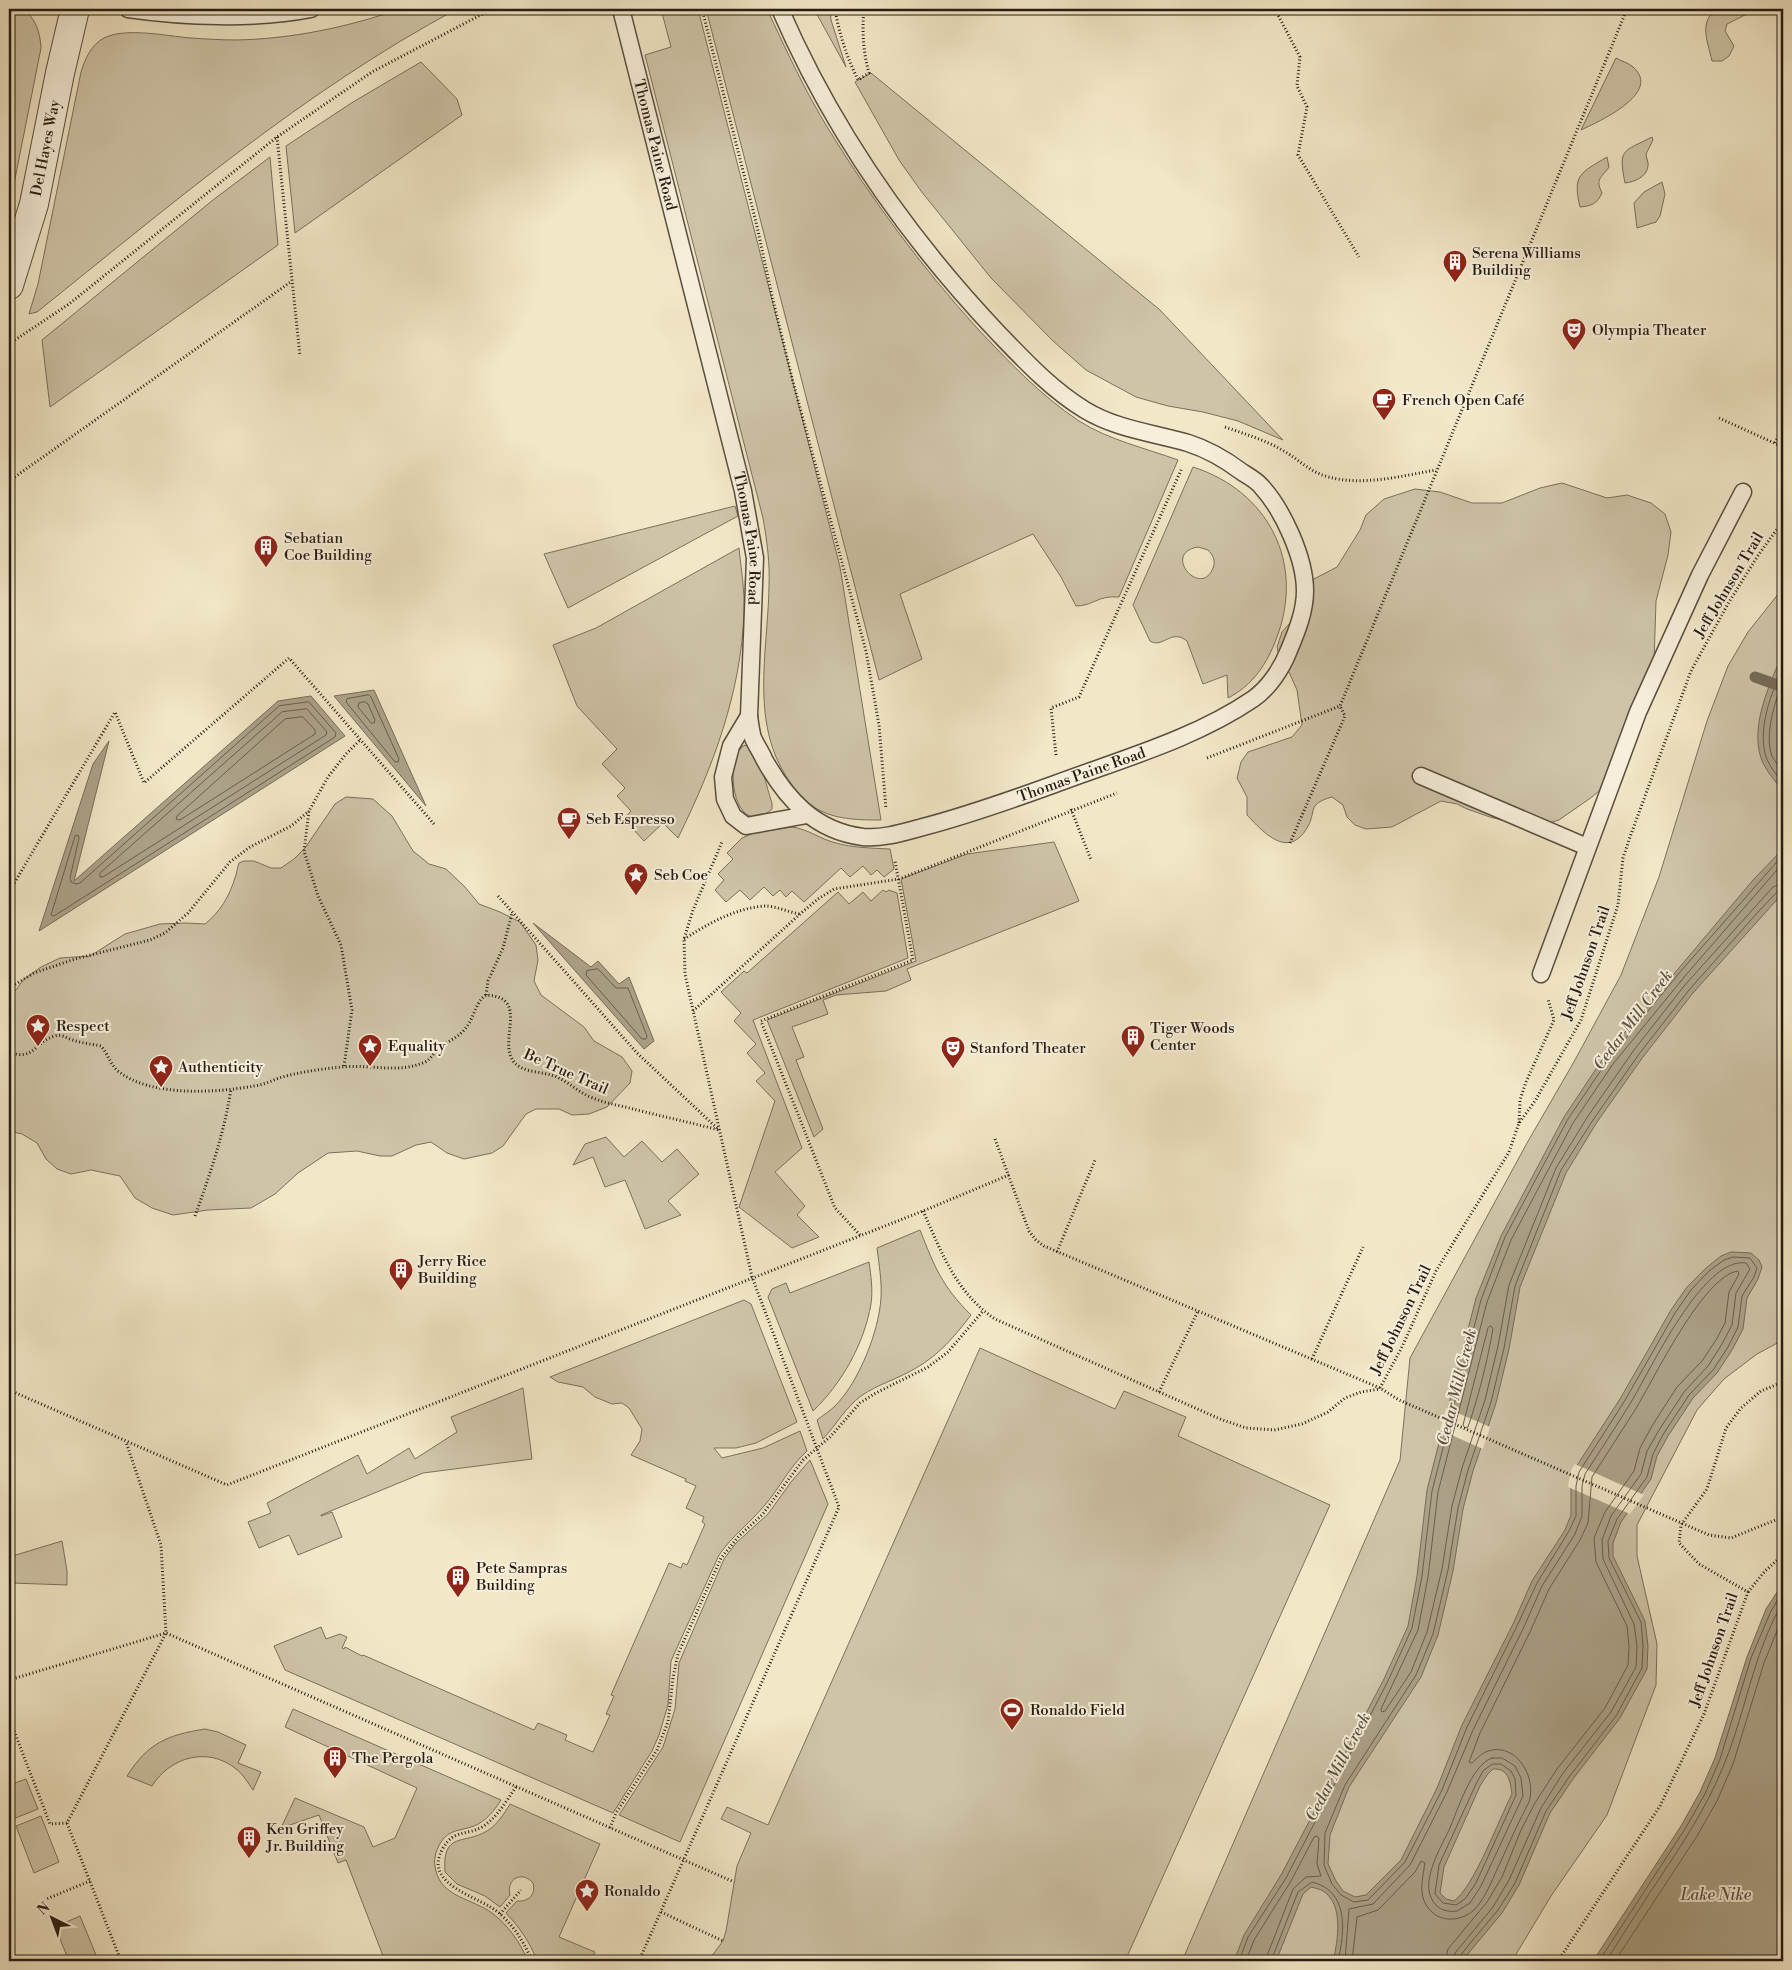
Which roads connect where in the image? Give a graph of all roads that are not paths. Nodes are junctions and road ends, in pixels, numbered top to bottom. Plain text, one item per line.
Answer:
1 (75, 9) edge
2 (128, 9) edge
3 (311, 9) edge
4 (621, 9) edge
5 (780, 9) edge
6 (9, 285) edge
7 (1743, 492) dead end
8 (749, 716) junction
9 (1421, 776) dead end
10 (807, 815) junction
11 (1587, 847) junction
12 (1541, 974) road end

1 - 6 street, Del Hayes Way
2 - 3 lane
4 - 8 lane, Thomas Paine Road
5 - 10 lane, Thomas Paine Road
7 - 11 lane
8 - 10 lane, Thomas Paine Road
8 - 10 lane
9 - 11 lane
11 - 12 lane

